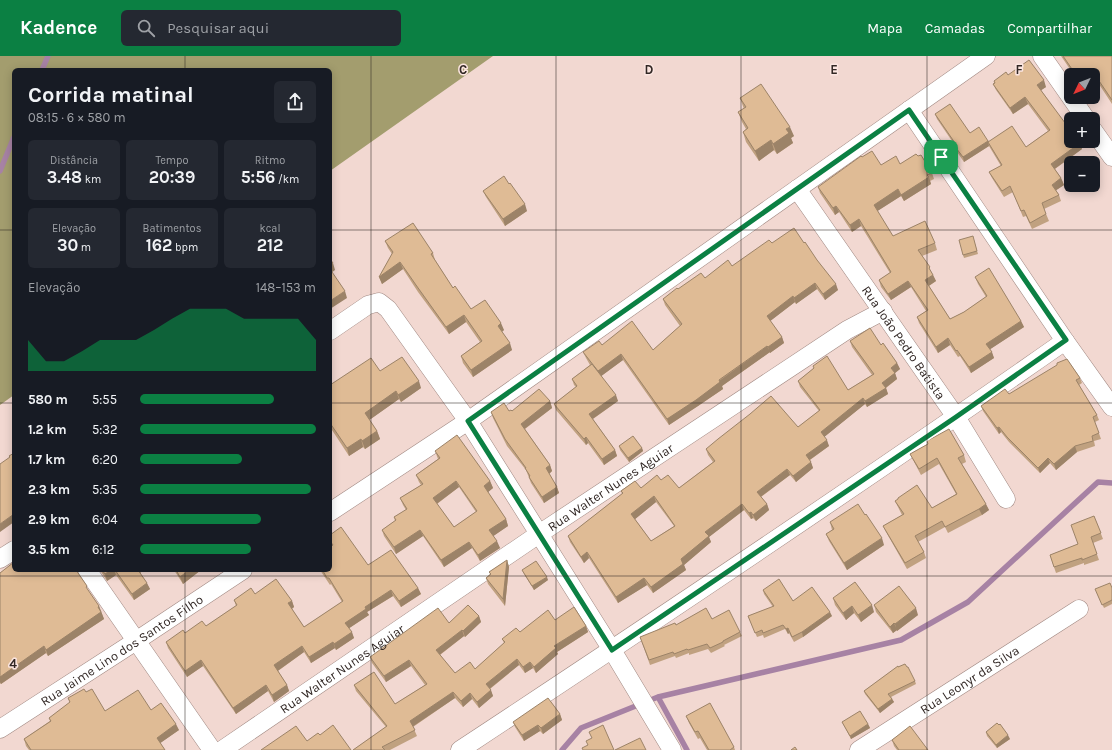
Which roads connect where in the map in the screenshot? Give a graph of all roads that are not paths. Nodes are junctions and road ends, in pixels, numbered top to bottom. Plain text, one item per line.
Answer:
1 (986, 56) edge
2 (1042, 56) edge
3 (909, 110) junction
4 (1081, 112) edge
5 (1100, 140) edge
6 (1112, 157) edge
7 (797, 189) junction
8 (883, 311) junction
9 (332, 330) edge
10 (1066, 340) junction
11 (1112, 407) edge
12 (956, 417) junction
13 (468, 421) junction
14 (1006, 499) dead end
15 (332, 511) edge
16 (539, 534) junction
17 (12, 551) edge
18 (0, 559) edge
19 (88, 572) edge
20 (240, 572) edge
21 (1079, 609) dead end
22 (136, 641) junction
23 (612, 650) junction
24 (0, 729) edge
25 (212, 750) edge
26 (222, 750) edge
27 (460, 750) edge
28 (672, 750) edge
29 (859, 750) edge

1 - 3 street
2 - 4 street
3 - 7 street
3 - 10 street
5 - 6 street
7 - 8 street, Rua João Pedro Batista
7 - 13 street
8 - 12 street, Rua João Pedro Batista
8 - 16 street, Rua Walter Nunes Aguiar
9 - 13 street
10 - 11 street
10 - 12 street
12 - 14 street, Rua João Pedro Batista
12 - 23 street
13 - 15 street
13 - 16 street
16 - 23 street
16 - 26 street, Rua Walter Nunes Aguiar
17 - 18 street
19 - 22 street
20 - 22 street, Rua Jaime Lino dos Santos Filho
21 - 29 street, Rua Leonyr da Silva
22 - 24 street, Rua Jaime Lino dos Santos Filho
22 - 25 street
23 - 27 street
23 - 28 street

